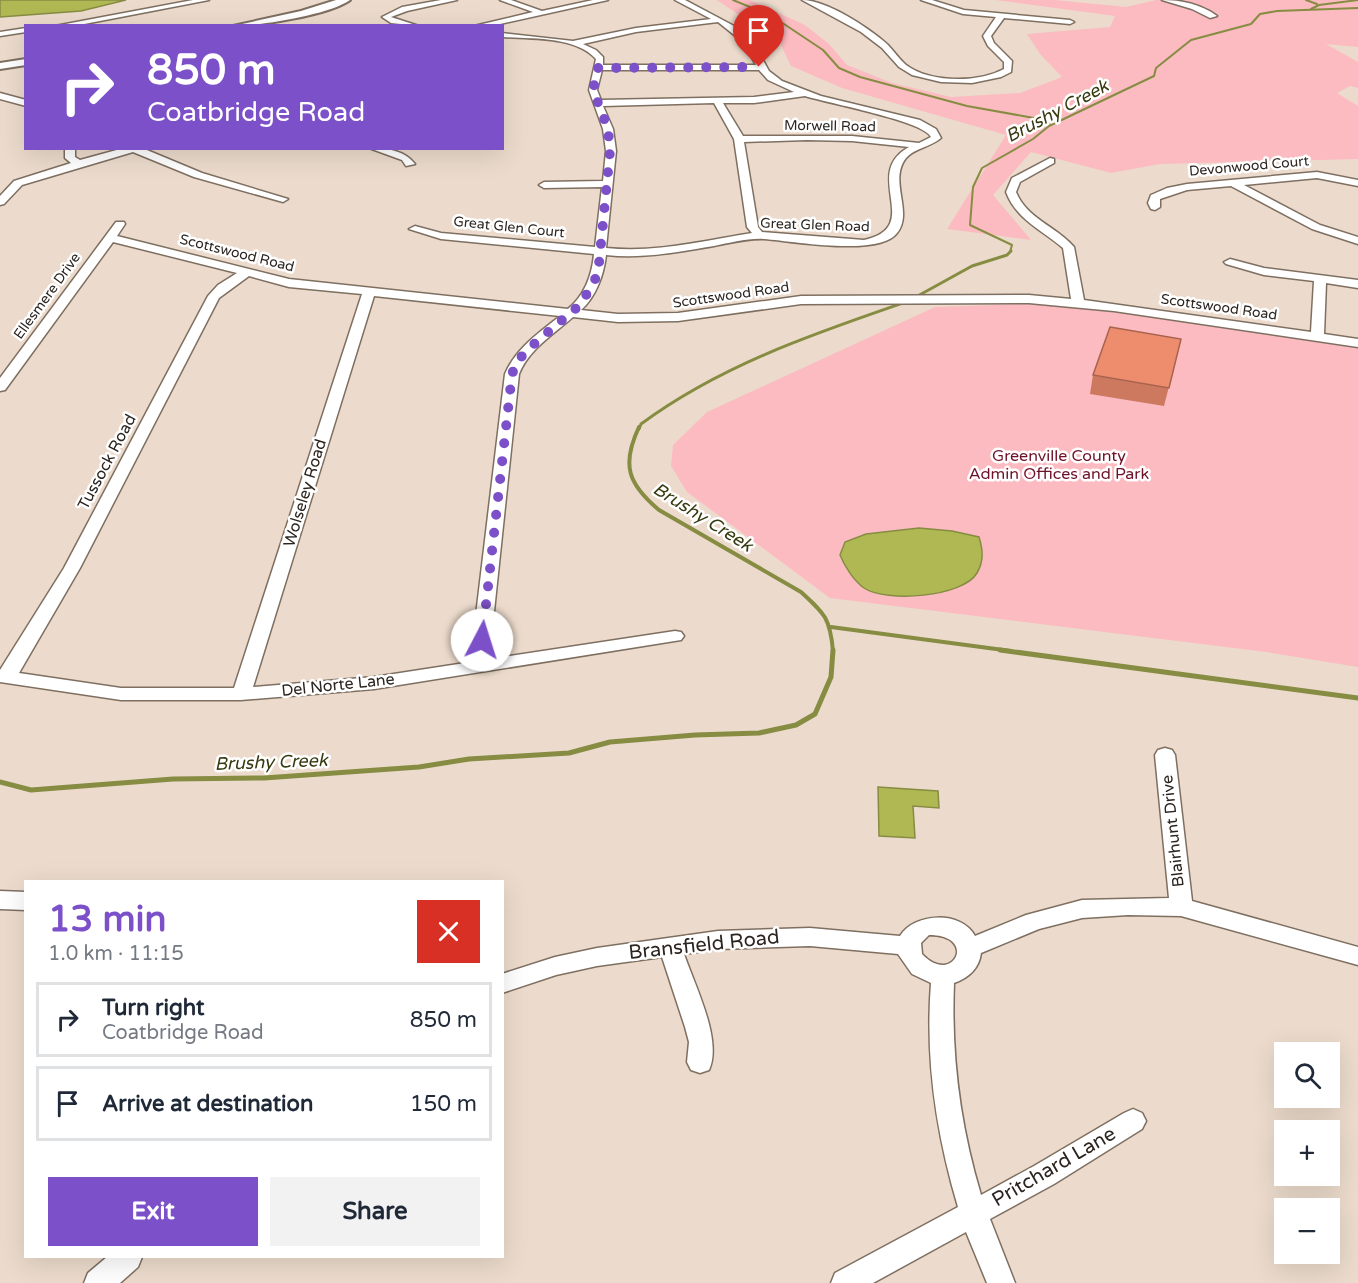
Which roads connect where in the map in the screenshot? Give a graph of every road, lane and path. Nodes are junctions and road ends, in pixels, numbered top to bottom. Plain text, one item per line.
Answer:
1 (205, 0) edge
2 (345, 0) edge
3 (453, 0) edge
4 (504, 0) edge
5 (604, 0) edge
6 (680, 0) edge
7 (806, 0) edge
8 (925, 0) edge
9 (1166, 0) edge
10 (149, 11) junction
11 (541, 12) junction
12 (163, 15) dead end
13 (1001, 16) junction
14 (1212, 16) dead end
15 (718, 20) junction
16 (1070, 22) dead end
17 (69, 24) edge
18 (247, 24) edge
19 (406, 24) edge
20 (486, 24) edge
21 (24, 30) edge
22 (0, 34) edge
23 (504, 34) edge
24 (574, 44) junction
25 (24, 62) edge
26 (0, 66) edge
27 (759, 67) junction
28 (598, 68) junction
29 (803, 93) junction
30 (0, 96) edge
31 (717, 100) junction
32 (24, 102) edge
33 (599, 103) junction
34 (739, 139) junction
35 (920, 146) junction
36 (70, 150) edge
37 (131, 150) edge
38 (137, 150) edge
39 (380, 150) edge
40 (1050, 160) dead end
41 (78, 164) junction
42 (410, 164) dead end
43 (1233, 183) junction
44 (1358, 183) edge
45 (607, 184) junction
46 (544, 185) dead end
47 (283, 199) dead end
48 (0, 202) edge
49 (1155, 207) dead end
50 (120, 224) dead end
51 (415, 229) dead end
52 (759, 235) junction
53 (112, 238) junction
54 (1358, 241) edge
55 (601, 252) junction
56 (1230, 262) dead end
57 (246, 273) junction
58 (1320, 279) junction
59 (1358, 284) edge
60 (369, 292) junction
61 (1078, 302) junction
62 (570, 313) junction
63 (1317, 336) junction
64 (1358, 343) edge
65 (0, 387) edge
66 (675, 636) dead end
67 (489, 666) junction
68 (4, 676) edge
69 (241, 694) junction
70 (1165, 755) dead end
71 (0, 900) edge
72 (24, 901) edge
73 (1180, 907) junction
74 (908, 946) junction
75 (670, 947) junction
76 (970, 948) junction
77 (1358, 956) edge
78 (943, 975) junction
79 (504, 983) edge
80 (700, 1062) dead end
81 (1133, 1122) dead end
82 (975, 1213) junction
83 (127, 1258) edge
84 (98, 1283) edge
85 (845, 1283) edge
86 (1001, 1283) edge

1 - 10 street
2 - 18 street
3 - 19 street
4 - 11 street
5 - 11 street
6 - 15 street, Great Glen Road
7 - 13 street
8 - 13 street
9 - 14 street
10 - 12 street
10 - 17 street
11 - 20 street
13 - 16 street
15 - 24 street
15 - 27 street, Great Glen Road
21 - 22 street
23 - 24 street
24 - 28 street
25 - 26 street
27 - 28 street
27 - 29 street, Great Glen Road
28 - 33 street
29 - 31 street
29 - 35 street, Great Glen Road
30 - 32 street
31 - 33 street
31 - 34 street
33 - 45 street
34 - 35 street, Morwell Road
34 - 52 street
35 - 52 street, Great Glen Road
36 - 41 street
37 - 41 street
38 - 47 street
39 - 42 street
40 - 61 street
41 - 48 street
43 - 44 street, Devonwood Court
43 - 49 street, Devonwood Court
43 - 54 street
45 - 46 street
45 - 55 street
50 - 53 street, Ellesmere Drive
51 - 55 street, Great Glen Court
52 - 55 street, Great Glen Road
53 - 57 street, Scottswood Road
53 - 65 street, Ellesmere Drive
55 - 62 street
56 - 58 street
57 - 60 street, Scottswood Road
57 - 68 street, Tussock Road
58 - 59 street
58 - 63 street
60 - 62 street, Scottswood Road
60 - 69 street, Wolseley Road
61 - 62 street, Scottswood Road
61 - 63 street, Scottswood Road
62 - 67 street
63 - 64 street, Scottswood Road
66 - 67 street, Del Norte Lane
67 - 69 street, Del Norte Lane
68 - 69 street, Del Norte Lane
70 - 73 street, Blairhunt Drive
71 - 72 street
73 - 76 street
73 - 77 street
74 - 75 street, Bransfield Road
74 - 76 street
74 - 78 street
75 - 79 street, Bransfield Road
75 - 80 street
76 - 78 street
78 - 82 street
81 - 82 street, Pritchard Lane
82 - 85 street, Pritchard Lane
82 - 86 street
83 - 84 street

